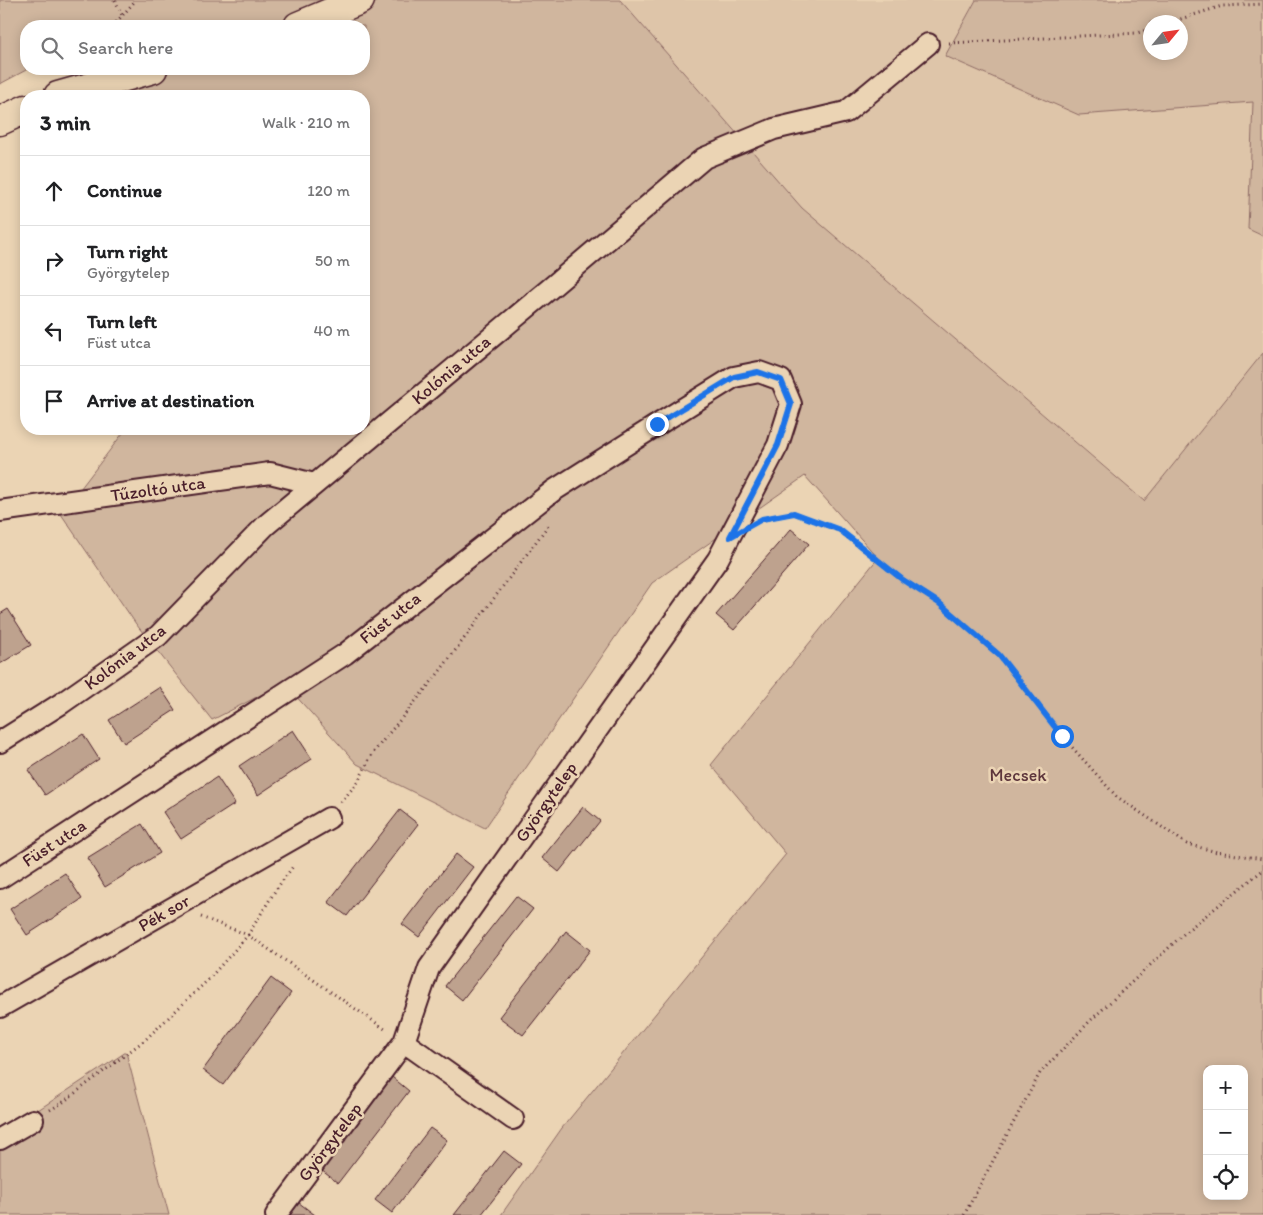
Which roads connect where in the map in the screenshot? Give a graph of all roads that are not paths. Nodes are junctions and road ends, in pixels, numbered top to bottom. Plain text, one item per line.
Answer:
1 (360, 0) edge
2 (312, 20) edge
3 (928, 44) road end
4 (132, 75) edge
5 (79, 90) edge
6 (20, 112) edge
7 (0, 121) edge
8 (781, 380) joint
9 (314, 484) junction
10 (0, 511) edge
11 (0, 742) edge
12 (328, 818) road end
13 (0, 878) edge
14 (0, 1006) edge
15 (404, 1042) junction
16 (513, 1119) dead end
17 (33, 1120) road end
18 (0, 1140) edge
19 (276, 1215) edge

1 - 2 main road
3 - 9 street, Kolónia utca
4 - 5 main road
6 - 7 main road
8 - 13 street, Füst utca
8 - 15 street, Györgytelep
9 - 10 street, Tűzoltó utca
9 - 11 street, Kolónia utca
12 - 14 street, Pék sor
15 - 16 street
15 - 19 street, Györgytelep
17 - 18 street

